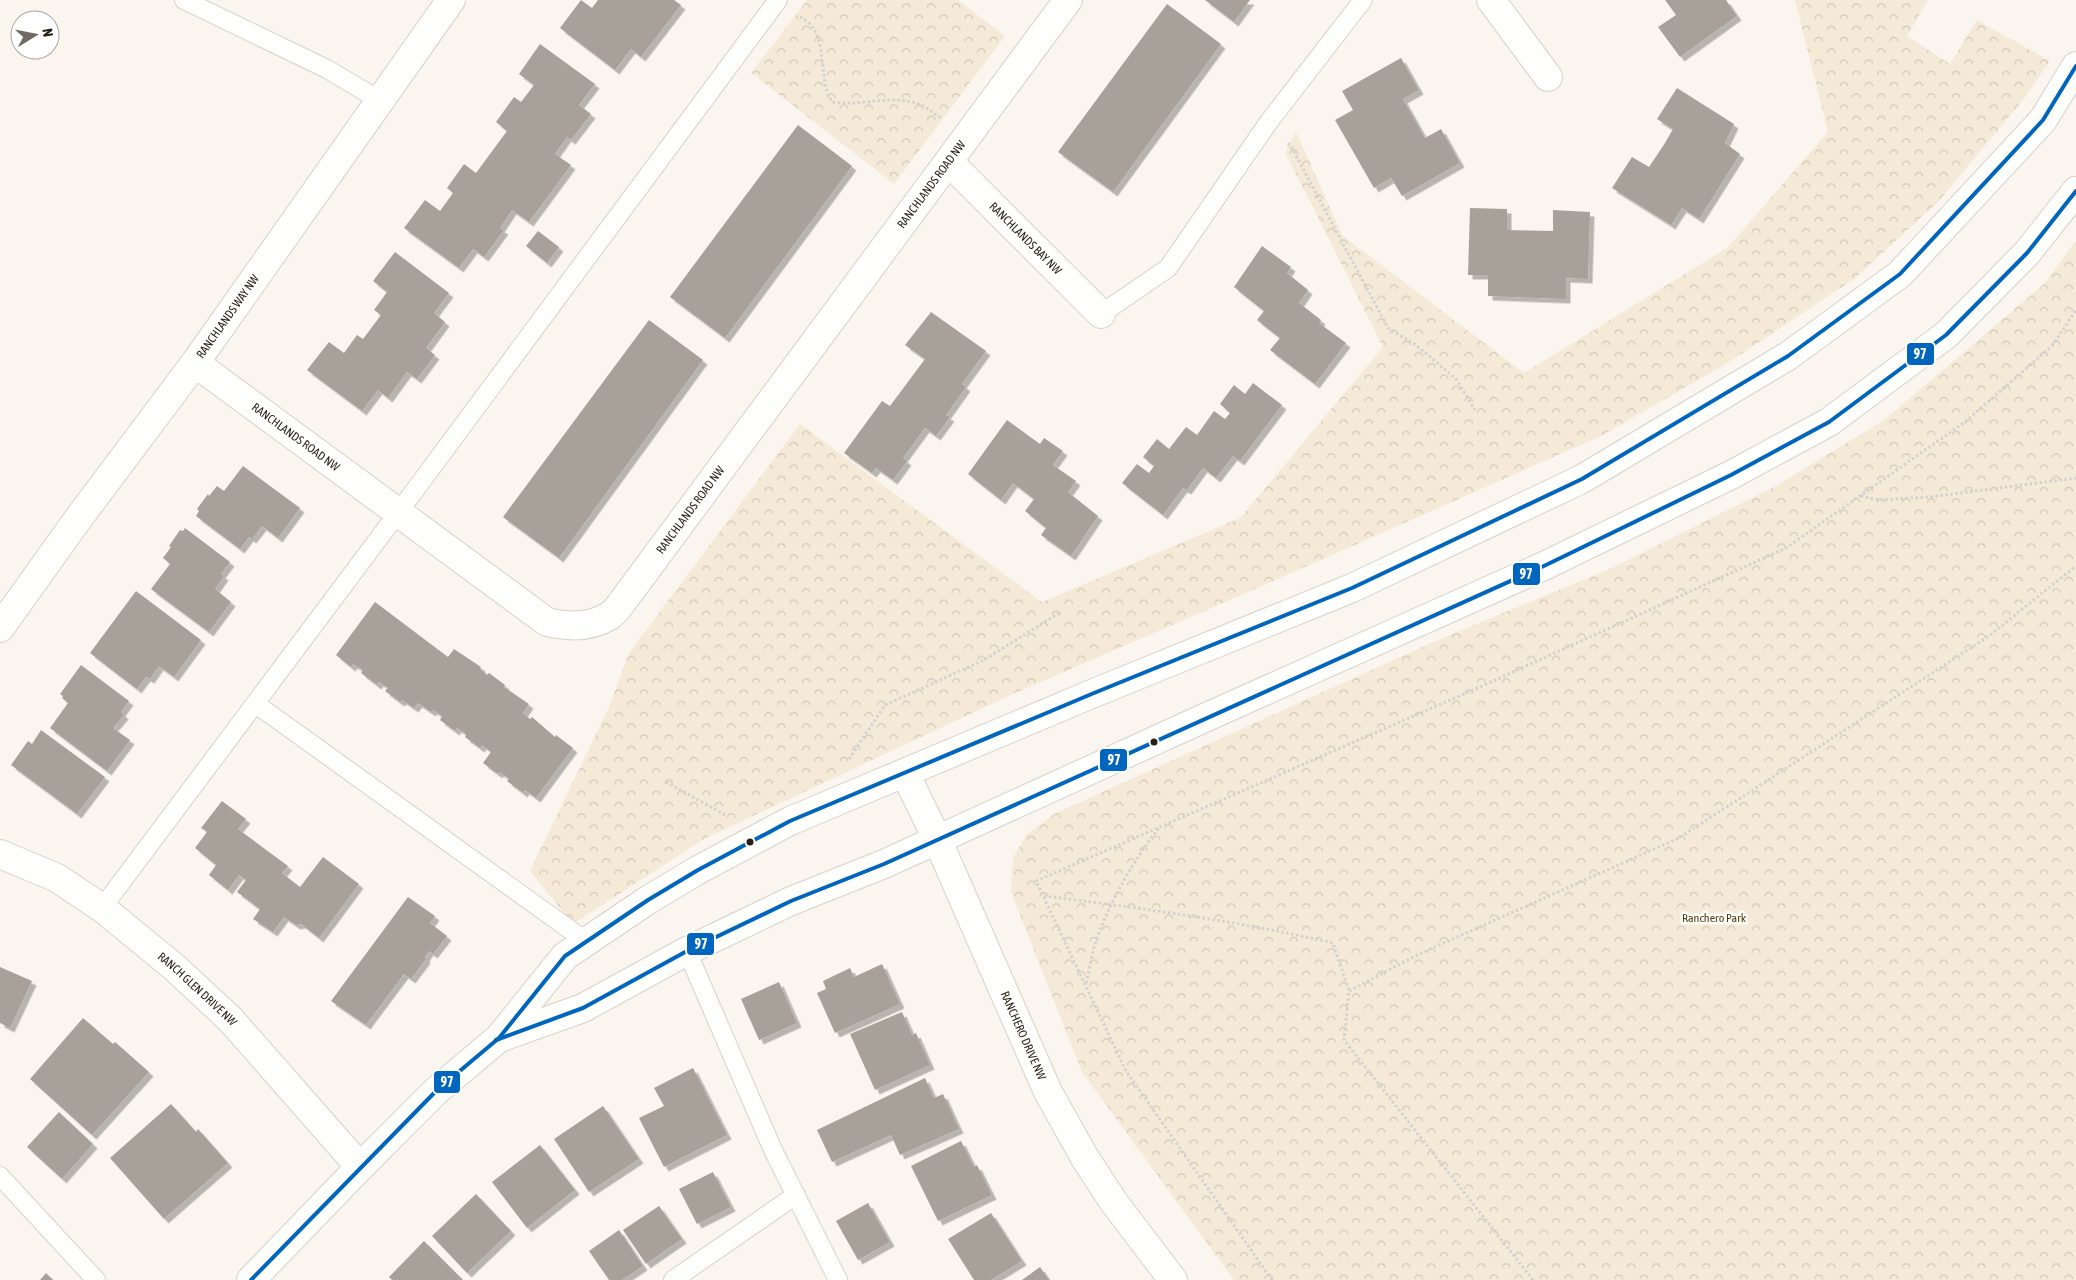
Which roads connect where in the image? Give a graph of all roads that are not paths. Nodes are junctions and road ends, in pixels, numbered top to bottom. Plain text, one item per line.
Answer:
1 (184, 0) edge
2 (451, 0) edge
3 (1068, 0) edge
4 (1363, 0) edge
5 (1492, 0) edge
6 (776, 3) edge
7 (2076, 66) edge
8 (1548, 77) dead end
9 (379, 100) junction
10 (949, 162) junction
11 (2076, 191) edge
12 (1100, 314) joint
13 (196, 364) junction
14 (398, 513) junction
15 (0, 628) edge
16 (256, 704) junction
17 (905, 773) junction
18 (937, 839) junction
19 (0, 854) edge
20 (102, 908) junction
21 (587, 942) junction
22 (688, 951) junction
23 (499, 1038) junction
24 (360, 1166) junction
25 (0, 1176) edge
26 (796, 1195) junction
27 (96, 1280) edge
28 (251, 1280) edge
29 (673, 1280) edge
30 (838, 1280) edge
31 (1173, 1280) edge

1 - 9 lane
2 - 9 street, RANCHLANDS WAY NW
3 - 10 street, RANCHLANDS ROAD NW
4 - 12 lane
5 - 8 street
6 - 14 lane
7 - 17 street
9 - 13 street, RANCHLANDS WAY NW
10 - 12 street, RANCHLANDS BAY NW
10 - 14 street, RANCHLANDS ROAD NW
11 - 18 street
13 - 14 street, RANCHLANDS ROAD NW
13 - 15 street, RANCHLANDS WAY NW
14 - 16 lane
16 - 20 lane
16 - 21 lane
17 - 18 street, RANCHERO DRIVE NW
17 - 21 street
18 - 22 street
18 - 31 street, RANCHERO DRIVE NW
19 - 20 street, RANCH GLEN DRIVE NW
20 - 24 street, RANCH GLEN DRIVE NW
21 - 23 street
22 - 23 street
22 - 26 lane
23 - 24 street
24 - 28 street
25 - 27 lane
26 - 29 lane
26 - 30 lane

